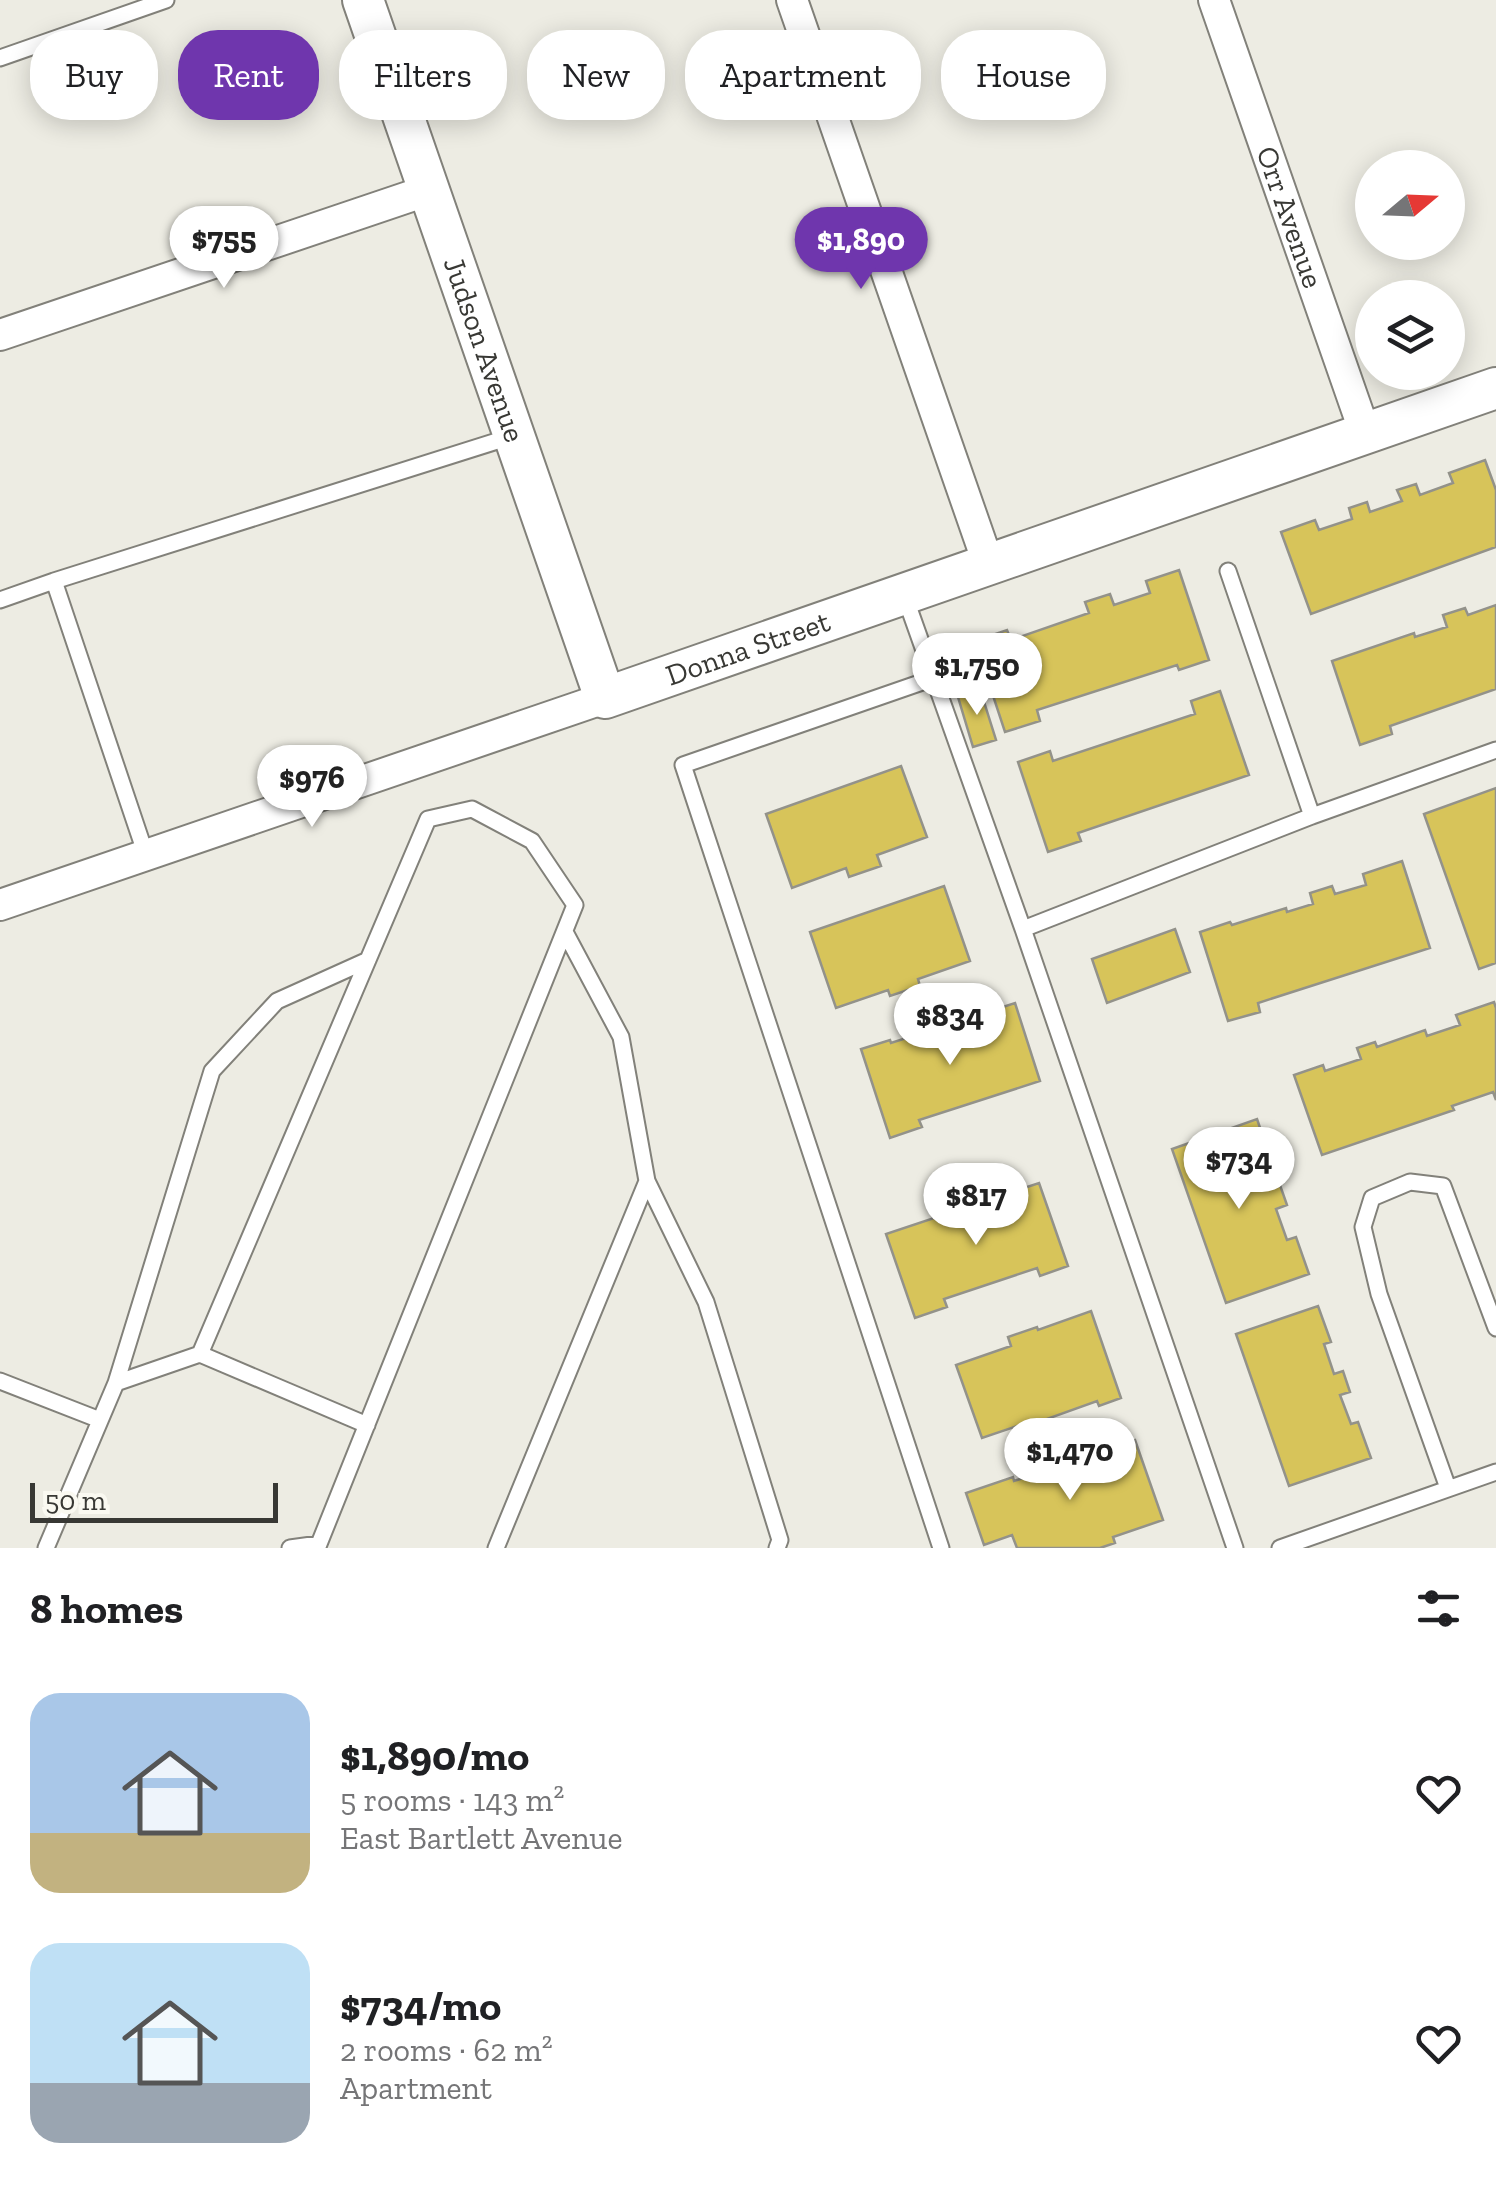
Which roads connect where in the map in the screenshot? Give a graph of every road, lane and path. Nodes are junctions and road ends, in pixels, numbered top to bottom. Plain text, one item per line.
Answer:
1 (166, 0) edge
2 (362, 0) edge
3 (792, 0) edge
4 (1214, 0) edge
5 (0, 58) edge
6 (429, 190) junction
7 (0, 336) edge
8 (1496, 388) edge
9 (1365, 433) junction
10 (514, 435) junction
11 (988, 564) junction
12 (1228, 571) dead end
13 (54, 581) junction
14 (904, 593) junction
15 (0, 600) edge
16 (934, 678) junction
17 (606, 698) junction
18 (1496, 750) edge
19 (1312, 816) junction
20 (146, 855) junction
21 (0, 905) edge
22 (1024, 929) junction
23 (565, 932) junction
24 (368, 960) junction
25 (647, 1181) junction
26 (1496, 1328) edge
27 (200, 1354) junction
28 (0, 1382) edge
29 (116, 1383) junction
30 (100, 1420) junction
31 (367, 1425) junction
32 (1496, 1472) edge
33 (1448, 1488) junction
34 (46, 1548) edge
35 (290, 1548) edge
36 (496, 1548) edge
37 (776, 1548) edge
38 (941, 1548) edge
39 (1235, 1548) edge
40 (1280, 1548) edge

1 - 5 lane
2 - 6 street, Judson Avenue
3 - 11 street
4 - 9 street, Orr Avenue
6 - 7 street
6 - 10 street, Judson Avenue
8 - 9 street, Donna Street
9 - 11 street, Donna Street
10 - 13 lane
10 - 17 street, Judson Avenue
11 - 14 street, Donna Street
12 - 19 lane
13 - 15 lane
13 - 20 lane
14 - 16 lane
14 - 17 street, Donna Street
16 - 22 lane
16 - 38 lane
17 - 20 street, Donna Street
18 - 19 lane
19 - 22 lane
20 - 21 street, Donna Street
22 - 39 lane
23 - 24 lane
23 - 25 lane
23 - 31 lane
24 - 27 lane
24 - 29 lane
25 - 36 lane
25 - 37 lane
26 - 33 lane
27 - 29 lane
27 - 31 lane
28 - 30 lane
29 - 30 lane
30 - 34 lane
31 - 35 lane
32 - 33 lane
33 - 40 lane

